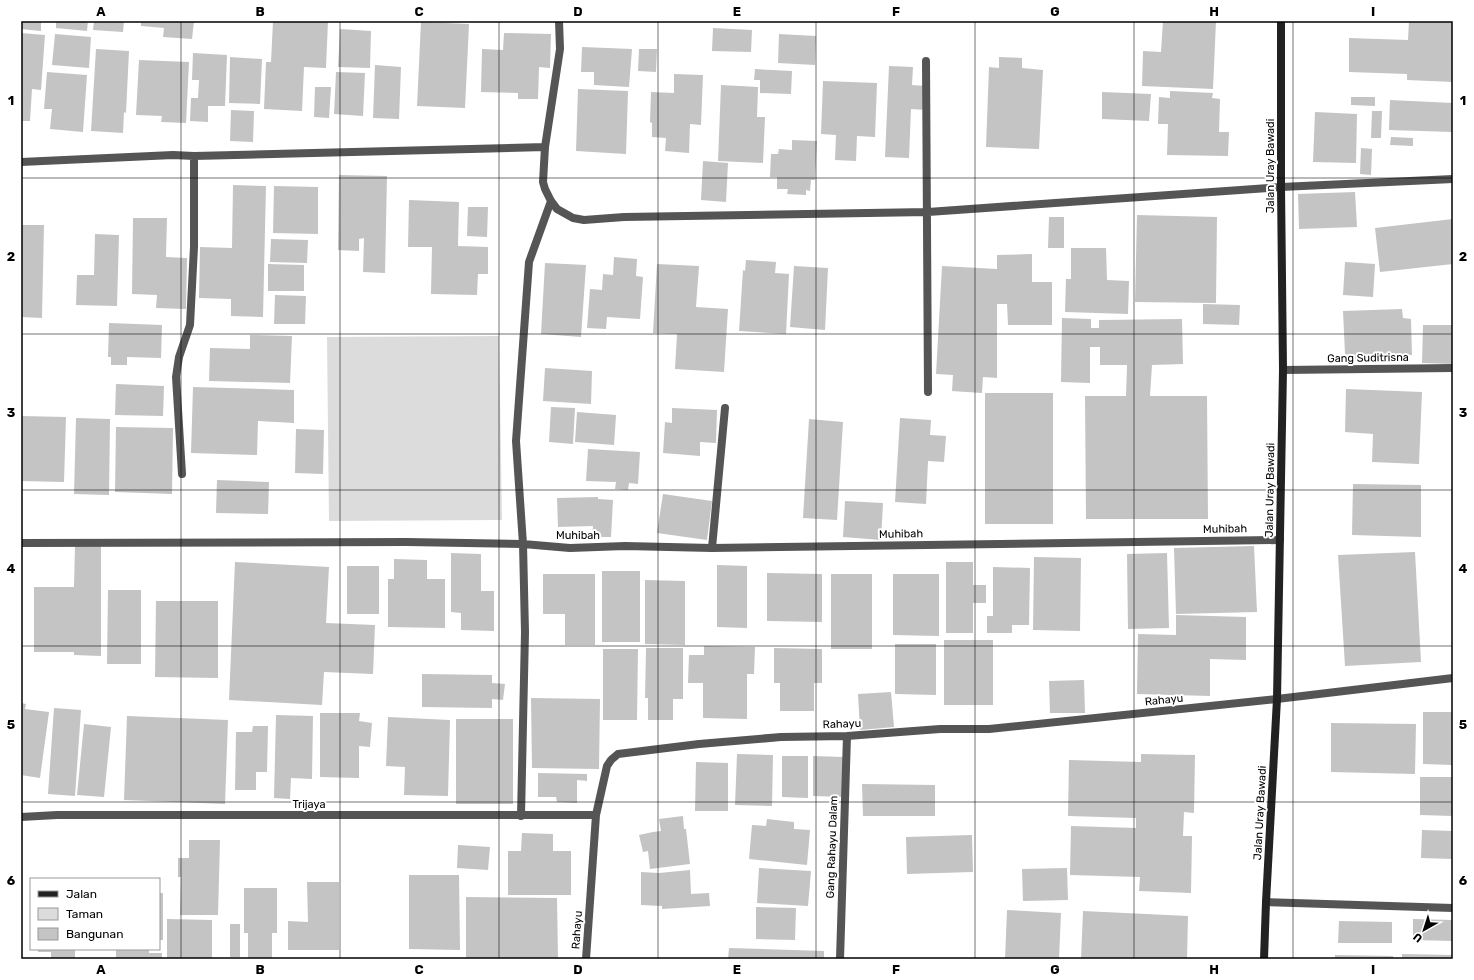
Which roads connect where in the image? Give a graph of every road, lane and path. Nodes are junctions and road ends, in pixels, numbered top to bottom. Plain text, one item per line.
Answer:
1 (558, 21) edge
2 (1281, 21) edge
3 (926, 61) dead end
4 (545, 146) junction
5 (194, 156) junction
6 (21, 162) edge
7 (1453, 179) edge
8 (1281, 187) junction
9 (551, 201) junction
10 (928, 212) junction
11 (1453, 368) edge
12 (1283, 370) junction
13 (928, 392) dead end
14 (726, 408) dead end
15 (182, 474) dead end
16 (1280, 540) junction
17 (21, 543) edge
18 (523, 544) junction
19 (712, 548) junction
20 (1453, 678) edge
21 (1277, 700) junction
22 (847, 736) junction
23 (596, 815) junction
24 (521, 816) junction
25 (21, 817) edge
26 (1266, 902) junction
27 (1453, 908) edge
28 (586, 959) edge
29 (840, 959) edge
30 (1264, 959) edge

1 - 4 street
2 - 8 street, Jalan Uray Bawadi
3 - 10 street
4 - 5 street
4 - 9 street
5 - 6 street
5 - 15 street
7 - 8 street
8 - 10 street
8 - 12 street, Jalan Uray Bawadi
9 - 10 street
9 - 18 street
10 - 13 street
11 - 12 street, Gang Suditrisna
12 - 16 street, Jalan Uray Bawadi
14 - 19 street
16 - 19 street, Muhibah
16 - 21 street, Jalan Uray Bawadi
17 - 18 street, Muhibah
18 - 19 street, Muhibah
18 - 24 street
20 - 21 street, Rahayu
21 - 22 street, Rahayu
21 - 26 street, Jalan Uray Bawadi
22 - 23 street, Rahayu
22 - 29 street, Gang Rahayu Dalam
23 - 24 street, Trijaya
23 - 28 street, Rahayu
24 - 25 street, Trijaya
26 - 27 street
26 - 30 street, Jalan Uray Bawadi

